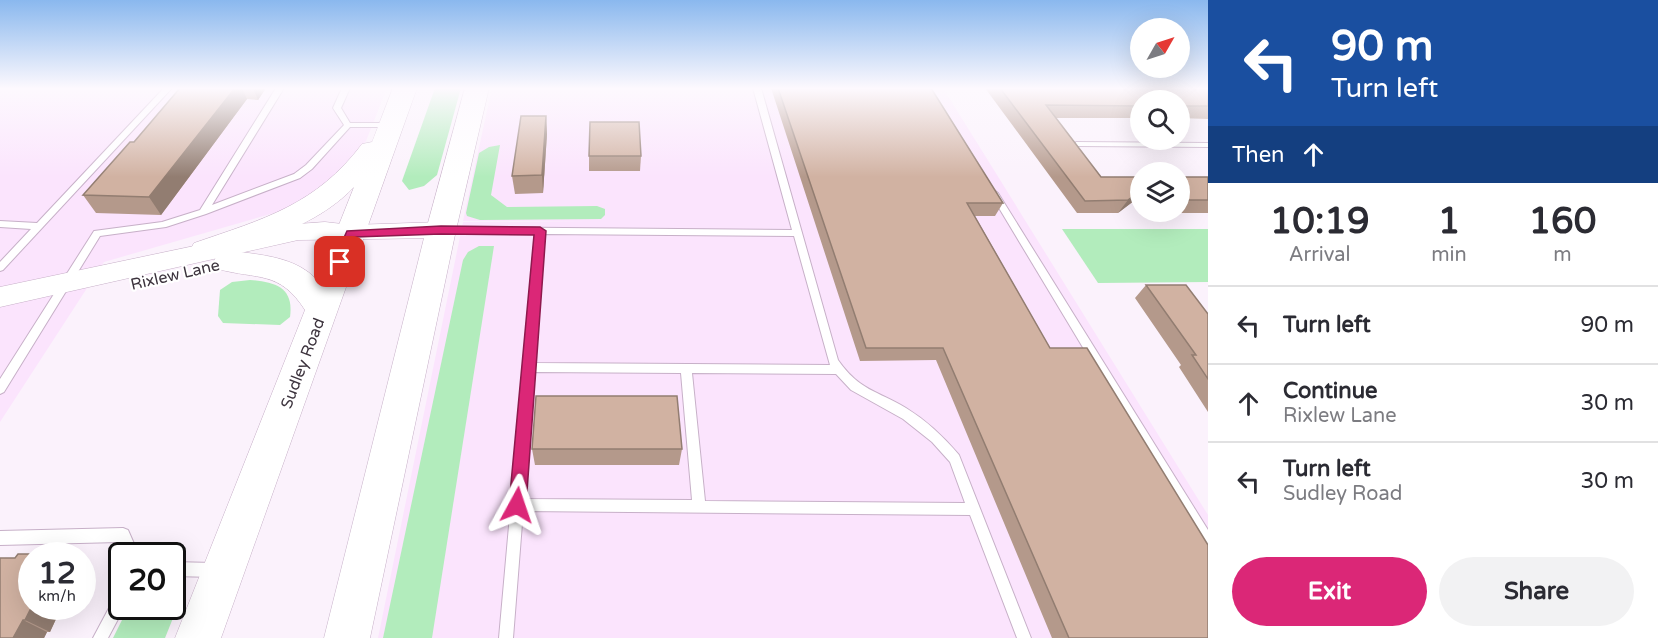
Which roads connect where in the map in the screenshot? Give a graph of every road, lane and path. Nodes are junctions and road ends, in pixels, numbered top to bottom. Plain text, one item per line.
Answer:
1 (140, 118) edge
2 (262, 118) edge
3 (343, 118) edge
4 (371, 118) edge
5 (391, 118) edge
6 (393, 118) edge
7 (469, 118) edge
8 (766, 118) edge
9 (348, 125) junction
10 (1079, 144) edge
11 (1208, 145) edge
12 (985, 179) edge
13 (203, 212) junction
14 (0, 224) edge
15 (38, 226) junction
16 (441, 230) junction
17 (540, 231) junction
18 (351, 233) junction
19 (797, 233) junction
20 (217, 256) junction
21 (0, 268) edge
22 (61, 291) junction
23 (0, 297) edge
24 (322, 309) junction
25 (0, 314) edge
26 (529, 367) junction
27 (686, 369) junction
28 (839, 370) junction
29 (0, 389) edge
30 (517, 505) junction
31 (699, 506) junction
32 (975, 509) junction
33 (0, 538) edge
34 (126, 542) edge
35 (1208, 542) edge
36 (186, 570) edge
37 (224, 571) junction
38 (110, 620) edge
39 (100, 638) edge
40 (198, 638) edge
41 (347, 638) edge
42 (506, 638) edge
43 (1024, 638) edge

1 - 15 lane
2 - 13 lane
3 - 9 lane
4 - 9 lane
5 - 20 main road
6 - 18 main road, Sudley Road
7 - 16 main road
8 - 19 lane
9 - 13 lane
10 - 11 lane
12 - 35 lane
13 - 22 lane
14 - 15 lane
15 - 21 lane
16 - 17 lane
16 - 18 street, Rixlew Lane
16 - 41 main road
17 - 19 lane
17 - 26 lane
18 - 20 street, Rixlew Lane
18 - 24 main road, Sudley Road
19 - 28 lane
20 - 22 street, Rixlew Lane
20 - 24 main road
22 - 23 street, Rixlew Lane
22 - 25 street, Rixlew Lane
22 - 29 lane
24 - 37 main road, Sudley Road
26 - 27 lane
26 - 30 lane
27 - 28 lane
27 - 31 lane
28 - 32 lane
30 - 31 lane
30 - 42 lane
31 - 32 lane
32 - 43 lane
33 - 34 lane
36 - 37 lane
37 - 40 main road, Sudley Road
38 - 39 lane

